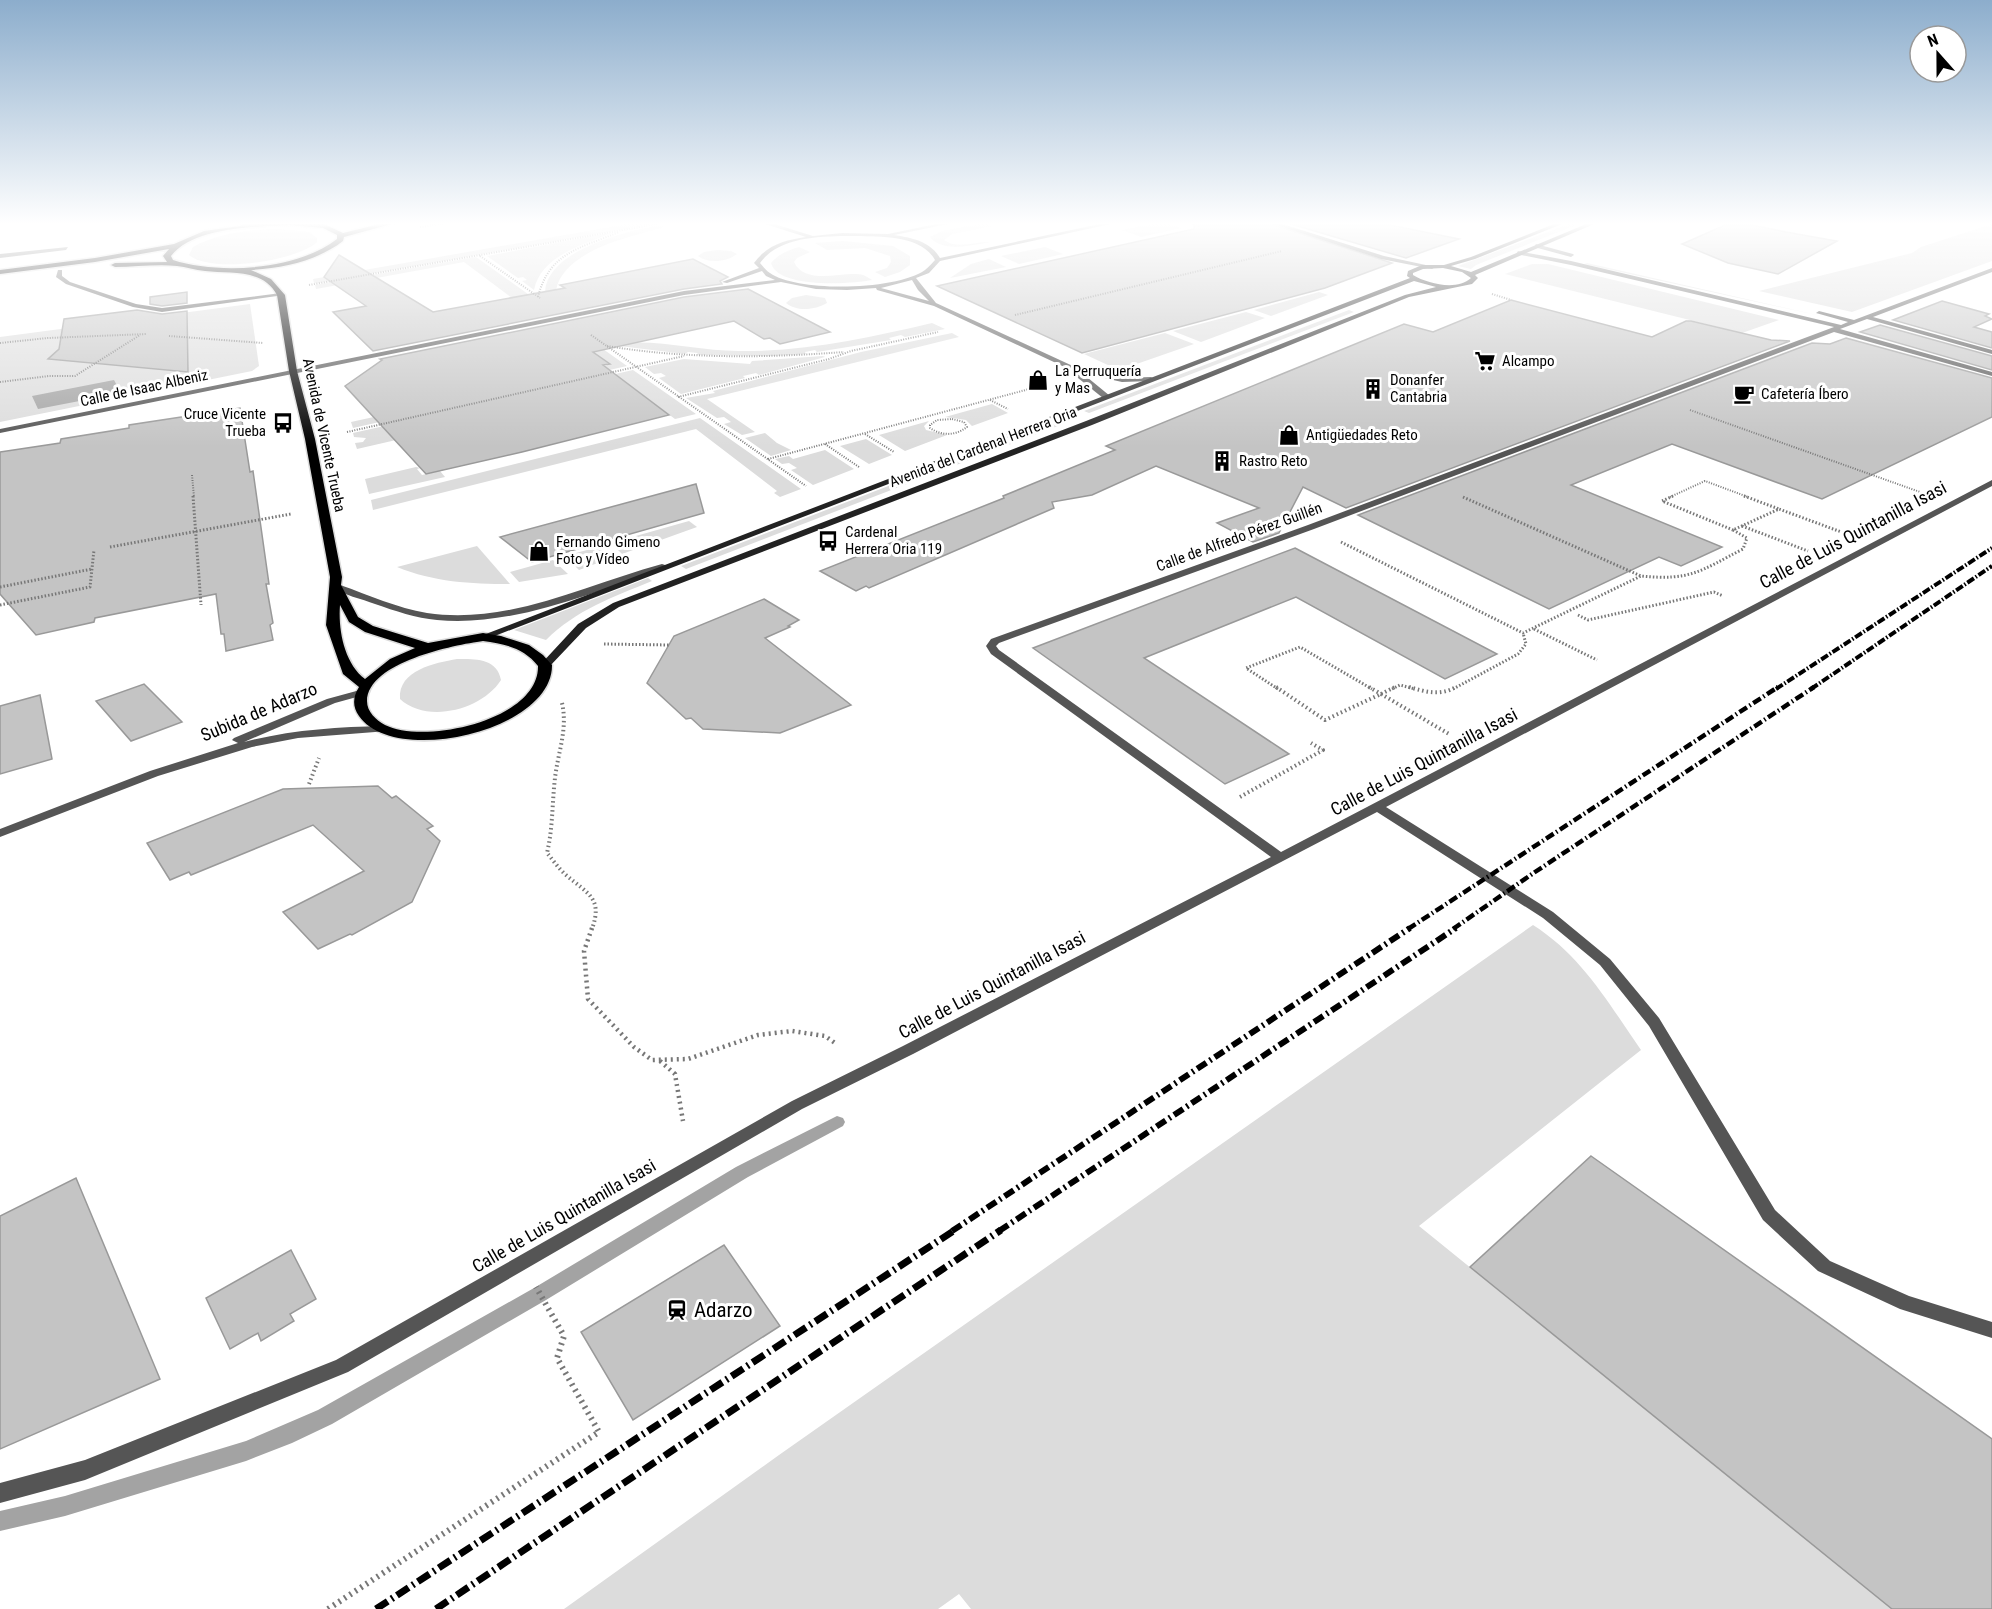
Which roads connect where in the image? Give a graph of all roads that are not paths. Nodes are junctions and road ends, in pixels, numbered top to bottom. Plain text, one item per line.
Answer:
1 (109, 297) edge
2 (247, 297) edge
3 (281, 297) edge
4 (664, 297) edge
5 (907, 297) edge
6 (928, 297) edge
7 (1367, 297) edge
8 (1409, 297) edge
9 (1709, 297) edge
10 (1753, 297) edge
11 (1919, 297) edge
12 (936, 305) junction
13 (1799, 308) dead end
14 (1810, 311) dead end
15 (1866, 317) junction
16 (1856, 322) junction
17 (1838, 329) junction
18 (1992, 352) edge
19 (1073, 369) junction
20 (293, 371) junction
21 (1992, 374) edge
22 (1151, 378) junction
23 (1106, 396) junction
24 (0, 431) edge
25 (1992, 483) edge
26 (662, 567) junction
27 (337, 587) junction
28 (483, 637) junction
29 (426, 647) junction
30 (545, 665) junction
31 (363, 689) junction
32 (384, 729) junction
33 (173, 768) junction
34 (1379, 808) junction
35 (0, 833) edge
36 (1281, 858) junction
37 (1992, 1330) edge
38 (0, 1493) edge

1 - 2 street
3 - 20 main road, Avenida de Vicente Trueba
4 - 20 street, Calle de Isaac Albeniz
5 - 12 street
6 - 12 street
7 - 22 main road, Avenida del Cardenal Herrera Oria
8 - 30 main road, Avenida del Cardenal Herrera Oria
9 - 17 street
10 - 13 street
11 - 15 street
12 - 19 street
14 - 16 street
15 - 16 street
15 - 18 street
16 - 17 street
17 - 21 street
17 - 36 street, Calle de Alfredo Pérez Guillén
19 - 22 street
19 - 23 street
20 - 24 street, Calle de Isaac Albeniz
20 - 27 main road, Avenida de Vicente Trueba
22 - 23 main road, Avenida del Cardenal Herrera Oria
23 - 26 main road, Avenida del Cardenal Herrera Oria
25 - 34 street, Calle de Luis Quintanilla Isasi
26 - 27 street, Avenida del Cardenal Herrera Oria
26 - 28 main road, Avenida del Cardenal Herrera Oria
27 - 29 main road, Avenida de Vicente Trueba
27 - 31 main road, Avenida de Vicente Trueba
28 - 29 main road
28 - 30 main road
29 - 31 main road
30 - 32 main road
31 - 32 main road
31 - 33 street, Subida de Adarzo
32 - 33 street, Subida de Adarzo
33 - 35 street, Subida de Adarzo
34 - 36 street, Calle de Luis Quintanilla Isasi
34 - 37 street
36 - 38 street, Calle de Luis Quintanilla Isasi

